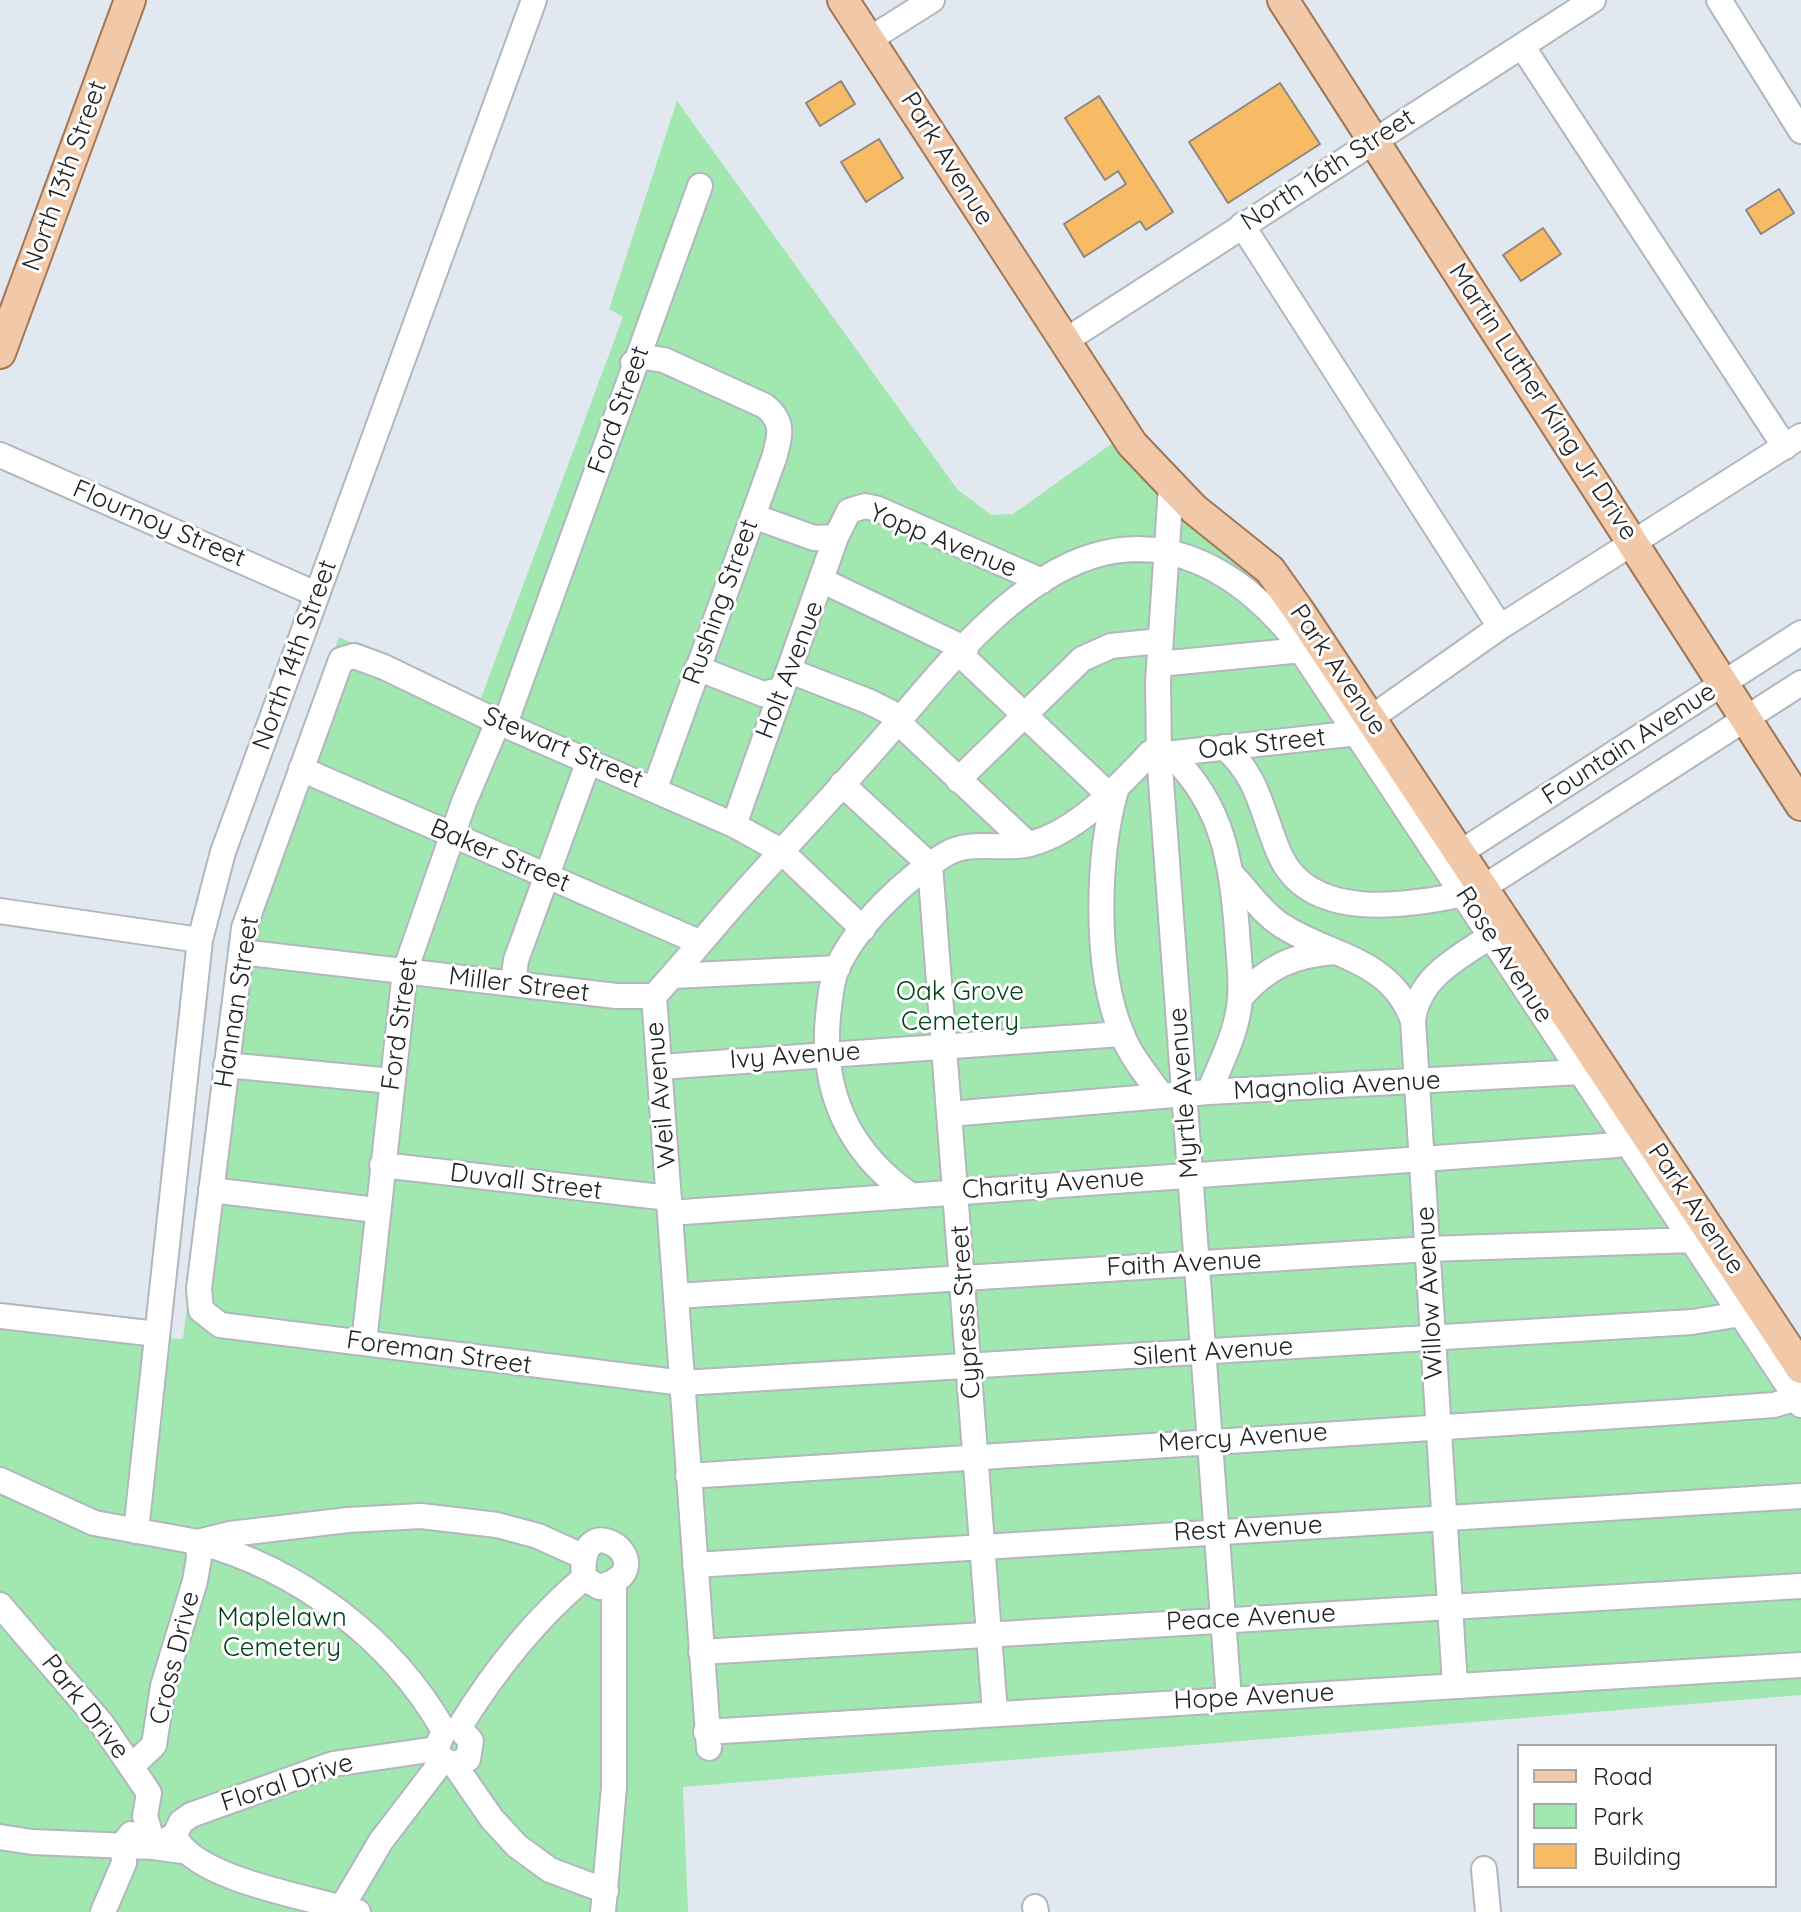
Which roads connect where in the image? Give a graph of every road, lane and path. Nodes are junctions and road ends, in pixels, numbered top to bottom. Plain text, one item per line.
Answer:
1 (130, 0) edge
2 (534, 0) edge
3 (843, 0) edge
4 (932, 0) edge
5 (1283, 0) edge
6 (1593, 0) edge
7 (1719, 0) edge
8 (870, 39) junction
9 (1522, 46) junction
10 (1801, 131) edge
11 (1375, 141) junction
12 (700, 186) dead end
13 (1242, 225) junction
14 (1065, 341) junction
15 (0, 353) edge
16 (633, 363) junction
17 (1793, 442) edge
18 (0, 455) edge
19 (1171, 487) junction
20 (753, 516) junction
21 (840, 526) junction
22 (1634, 545) junction
23 (1166, 551) junction
24 (823, 581) junction
25 (1042, 581) junction
26 (316, 594) junction
27 (1500, 627) junction
28 (1801, 633) edge
29 (1302, 650) junction
30 (963, 651) junction
31 (1159, 652) junction
32 (341, 660) joint
33 (697, 668) junction
34 (785, 680) junction
35 (1723, 683) junction
36 (1801, 683) edge
37 (1026, 715) junction
38 (1745, 718) junction
39 (899, 720) junction
40 (502, 723) junction
41 (1364, 726) junction
42 (1224, 747) junction
43 (1163, 754) junction
44 (589, 760) junction
45 (301, 769) junction
46 (958, 780) junction
47 (842, 784) junction
48 (655, 788) junction
49 (1112, 792) junction
50 (1801, 805) edge
51 (734, 825) junction
52 (452, 836) junction
53 (1028, 844) junction
54 (781, 851) junction
55 (1458, 854) junction
56 (930, 865) junction
57 (546, 876) junction
58 (1233, 876) junction
59 (1472, 891) junction
60 (0, 911) edge
61 (863, 929) junction
62 (1491, 936) junction
63 (200, 940) junction
64 (699, 942) junction
65 (241, 952) junction
66 (1340, 952) junction
67 (838, 968) junction
68 (405, 971) junction
69 (673, 976) junction
70 (513, 984) junction
71 (654, 996) junction
72 (1240, 998) junction
73 (1413, 1021) junction
74 (1121, 1034) junction
75 (946, 1045) junction
76 (825, 1053) junction
77 (226, 1065) junction
78 (660, 1067) junction
79 (1580, 1072) junction
80 (392, 1081) junction
81 (1417, 1083) junction
82 (1209, 1092) junction
83 (1173, 1096) junction
84 (950, 1114) junction
85 (1626, 1140) junction
86 (1422, 1158) junction
87 (382, 1165) junction
88 (1190, 1175) junction
89 (211, 1190) junction
90 (957, 1190) junction
91 (909, 1194) junction
92 (670, 1205) junction
93 (376, 1210) junction
94 (1693, 1240) junction
95 (1428, 1249) junction
96 (1197, 1263) junction
97 (963, 1277) junction
98 (676, 1296) junction
99 (201, 1310) joint
100 (1741, 1314) junction
101 (0, 1316) edge
102 (157, 1334) junction
103 (1432, 1337) junction
104 (364, 1342) junction
105 (1204, 1352) junction
106 (970, 1368) junction
107 (1801, 1368) edge
108 (683, 1383) junction
109 (1799, 1401) edge
110 (1438, 1426) junction
111 (1210, 1440) junction
112 (977, 1456) junction
113 (688, 1476) junction
114 (0, 1480) edge
115 (1801, 1496) edge
116 (1445, 1517) junction
117 (136, 1531) junction
118 (1216, 1531) junction
119 (198, 1542) junction
120 (983, 1544) junction
121 (695, 1565) junction
122 (583, 1567) junction
123 (614, 1583) junction
124 (1801, 1586) edge
125 (0, 1605) edge
126 (1453, 1607) junction
127 (1223, 1618) junction
128 (990, 1635) junction
129 (701, 1652) junction
130 (1801, 1665) edge
131 (1455, 1685) junction
132 (1229, 1699) junction
133 (995, 1713) junction
134 (708, 1740) joint
135 (447, 1746) junction
136 (132, 1766) junction
137 (166, 1832) junction
138 (0, 1837) edge
139 (123, 1844) junction
140 (1484, 1869) dead end
141 (605, 1901) edge
142 (346, 1910) edge
143 (103, 1912) edge
144 (1488, 1912) edge

1 - 15 main road, North 13th Street
2 - 26 street, North 14th Street
3 - 8 main road, Park Avenue
4 - 8 street
5 - 11 main road, Martin Luther King Jr Drive
6 - 9 street, North 16th Street
7 - 10 street
8 - 14 main road, Park Avenue
9 - 11 street, North 16th Street
9 - 17 street
11 - 13 street, North 16th Street
11 - 22 main road, Martin Luther King Jr Drive
12 - 16 street, Ford Street
13 - 14 street, North 16th Street
13 - 27 street
14 - 19 main road, Park Avenue
16 - 20 street, Rushing Street
16 - 40 street, Ford Street
17 - 22 street
18 - 26 street, Flournoy Street
19 - 23 street, Myrtle Avenue
19 - 41 main road, Park Avenue
20 - 21 street, Yopp Avenue
20 - 33 street, Rushing Street
21 - 24 street, Holt Avenue
21 - 25 street, Yopp Avenue
22 - 27 street
22 - 35 main road, Martin Luther King Jr Drive
23 - 25 street, Weil Avenue
23 - 29 street, Rose Avenue
23 - 31 street, Myrtle Avenue
24 - 30 street
24 - 34 street, Holt Avenue
25 - 30 street, Weil Avenue
26 - 63 street, North 14th Street
27 - 41 street
28 - 35 street, Fountain Avenue
29 - 31 street
29 - 41 street, Rose Avenue
30 - 37 street
30 - 39 street, Weil Avenue
31 - 37 street
31 - 43 street, Myrtle Avenue
32 - 40 street, Stewart Street
32 - 45 street, Hannan Street
33 - 34 street
33 - 48 street, Rushing Street
34 - 39 street
34 - 51 street, Holt Avenue
35 - 38 main road, Martin Luther King Jr Drive
35 - 55 street, Fountain Avenue
36 - 38 street, Fountain Avenue
37 - 46 street
37 - 49 street
38 - 50 main road, Martin Luther King Jr Drive
38 - 59 street, Fountain Avenue
39 - 46 street
39 - 47 street, Weil Avenue
40 - 44 street, Stewart Street
40 - 52 street, Ford Street
41 - 42 street, Oak Street
41 - 55 main road, Park Avenue
41 - 59 street, Rose Avenue
42 - 43 street, Oak Street
42 - 59 street
43 - 49 street, Oak Street
43 - 58 street
43 - 83 street, Myrtle Avenue
44 - 48 street, Stewart Street
44 - 57 street
45 - 52 street, Baker Street
45 - 65 street, Hannan Street
46 - 53 street
47 - 54 street, Weil Avenue
47 - 56 street
48 - 51 street, Stewart Street
49 - 53 street, Oak Street
49 - 74 street
51 - 54 street, Stewart Street
52 - 57 street, Baker Street
52 - 68 street, Ford Street
53 - 56 street, Oak Street
54 - 61 street, Stewart Street
54 - 64 street, Weil Avenue
55 - 59 main road, Park Avenue
56 - 61 street, Oak Street
56 - 75 street, Cypress Street
57 - 64 street, Baker Street
57 - 70 street
58 - 66 street
58 - 72 street
59 - 62 street, Rose Avenue
59 - 107 main road, Park Avenue
60 - 63 street
61 - 67 street, Oak Street
62 - 73 street, Willow Avenue
62 - 79 street, Rose Avenue
63 - 102 street, North 14th Street
64 - 69 street, Weil Avenue
65 - 68 street, Miller Street
65 - 77 street, Hannan Street
66 - 72 street
66 - 73 street
67 - 69 street
67 - 76 street, Oak Street
68 - 70 street, Miller Street
68 - 80 street, Ford Street
69 - 71 street, Weil Avenue
70 - 71 street, Miller Street
71 - 78 street, Weil Avenue
72 - 82 street
73 - 81 street, Willow Avenue
74 - 75 street, Ivy Avenue
74 - 83 street
75 - 76 street, Ivy Avenue
75 - 84 street, Cypress Street
76 - 78 street, Ivy Avenue
76 - 91 street, Oak Street
77 - 80 street
77 - 89 street, Hannan Street
78 - 92 street, Weil Avenue
79 - 81 street, Magnolia Avenue
79 - 85 street, Rose Avenue
80 - 87 street, Ford Street
81 - 82 street, Magnolia Avenue
81 - 86 street, Willow Avenue
82 - 83 street, Magnolia Avenue
83 - 84 street, Magnolia Avenue
83 - 88 street, Myrtle Avenue
84 - 90 street, Cypress Street
85 - 86 street, Charity Avenue
85 - 94 street, Rose Avenue
86 - 88 street, Charity Avenue
86 - 95 street, Willow Avenue
87 - 92 street, Duvall Street
87 - 93 street, Ford Street
88 - 90 street, Charity Avenue
88 - 96 street, Myrtle Avenue
89 - 93 street
89 - 99 street, Hannan Street
90 - 91 street, Charity Avenue
90 - 97 street, Cypress Street
91 - 92 street, Charity Avenue
92 - 98 street, Weil Avenue
93 - 104 street, Ford Street
94 - 95 street, Faith Avenue
94 - 100 street, Rose Avenue
95 - 96 street, Faith Avenue
95 - 103 street, Willow Avenue
96 - 97 street, Faith Avenue
96 - 105 street, Myrtle Avenue
97 - 98 street, Faith Avenue
97 - 106 street, Cypress Street
98 - 108 street, Weil Avenue
99 - 104 street, Foreman Street
100 - 103 street, Silent Avenue
100 - 109 street, Rose Avenue
101 - 102 street
102 - 117 street, North 14th Street
103 - 105 street, Silent Avenue
103 - 110 street, Willow Avenue
104 - 108 street, Foreman Street
105 - 106 street, Silent Avenue
105 - 111 street, Myrtle Avenue
106 - 108 street, Silent Avenue
106 - 112 street, Cypress Street
108 - 113 street, Weil Avenue
109 - 110 street, Mercy Avenue
110 - 111 street, Mercy Avenue
110 - 116 street, Willow Avenue
111 - 112 street, Mercy Avenue
111 - 118 street, Myrtle Avenue
112 - 113 street, Mercy Avenue
112 - 120 street, Cypress Street
113 - 121 street, Weil Avenue
114 - 117 street
115 - 116 street, Rest Avenue
116 - 118 street, Rest Avenue
116 - 126 street, Willow Avenue
117 - 119 street
118 - 120 street, Rest Avenue
118 - 127 street, Myrtle Avenue
119 - 122 street
119 - 135 street
119 - 136 street, Cross Drive
120 - 121 street, Rest Avenue
120 - 128 street, Cypress Street
121 - 129 street, Weil Avenue
122 - 123 street
122 - 123 street
122 - 135 street
123 - 141 street
124 - 126 street, Peace Avenue
125 - 136 street, Park Drive
126 - 127 street, Peace Avenue
126 - 131 street, Willow Avenue
127 - 128 street, Peace Avenue
127 - 132 street, Myrtle Avenue
128 - 129 street, Peace Avenue
128 - 133 street, Cypress Street
129 - 134 street, Weil Avenue
130 - 131 street, Hope Avenue
131 - 132 street, Hope Avenue
132 - 133 street, Hope Avenue
133 - 134 street, Hope Avenue
135 - 137 street, Floral Drive
135 - 141 street
135 - 142 street
136 - 137 street, Park Drive
137 - 139 street, Floral Drive
137 - 142 street
138 - 139 street, Floral Drive
139 - 143 street
140 - 144 street

